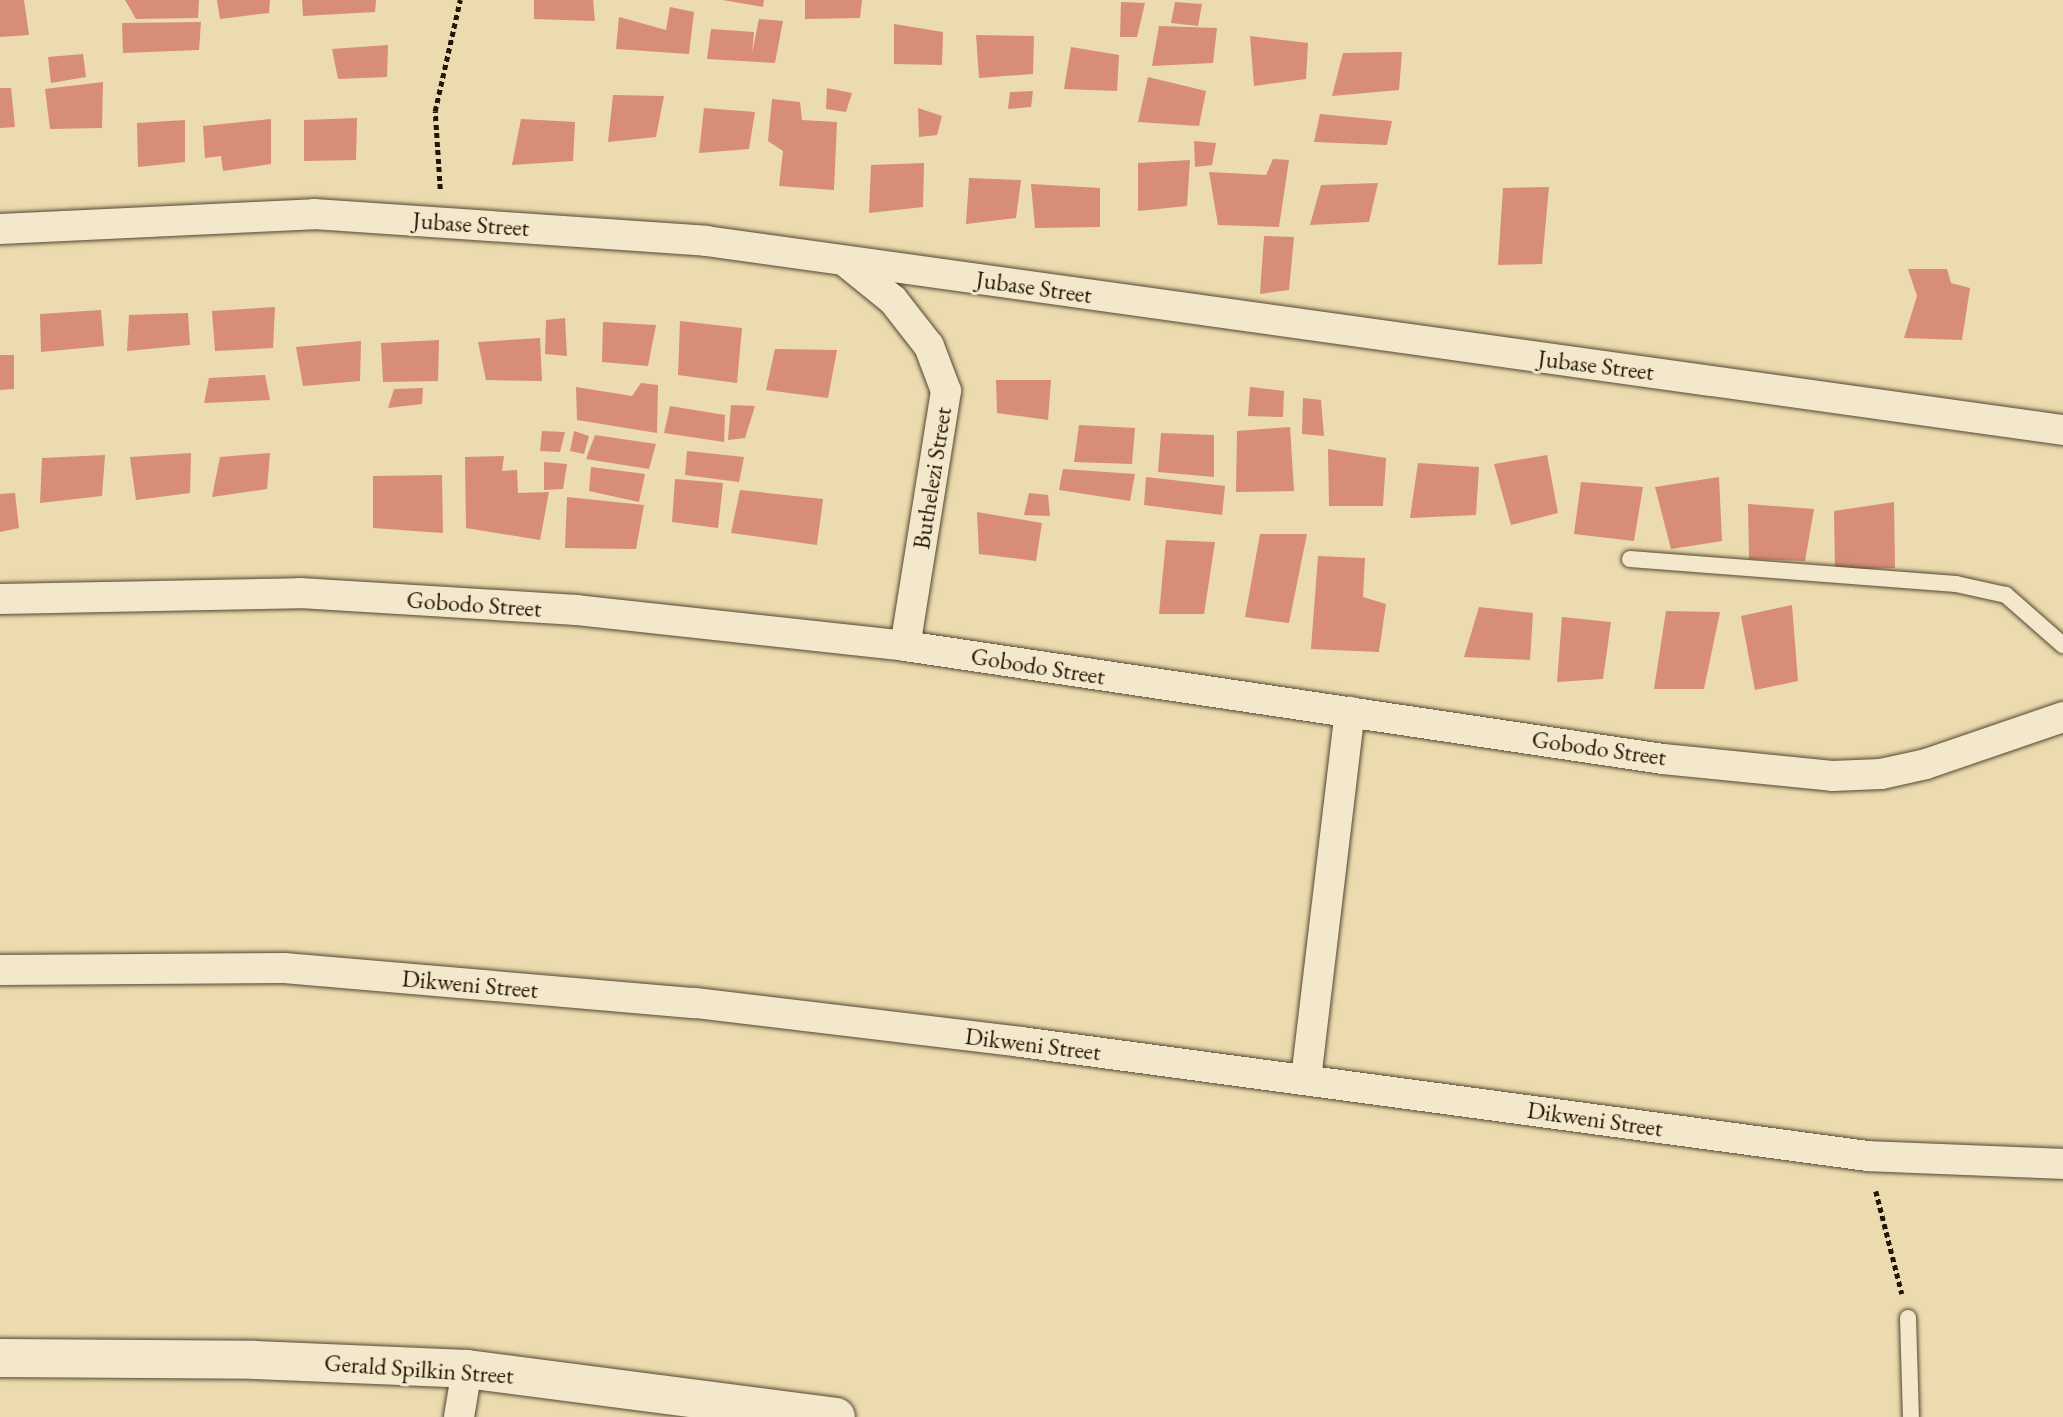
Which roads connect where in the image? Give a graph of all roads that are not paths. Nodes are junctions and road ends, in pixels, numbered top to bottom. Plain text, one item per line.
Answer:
1 (0, 229) edge
2 (846, 262) junction
3 (2063, 430) edge
4 (1630, 559) dead end
5 (0, 599) edge
6 (2063, 645) edge
7 (905, 646) junction
8 (1350, 712) junction
9 (2063, 717) edge
10 (0, 970) edge
11 (1306, 1079) junction
12 (2063, 1164) edge
13 (1908, 1318) road end
14 (0, 1358) edge
15 (467, 1369) junction
16 (459, 1417) edge
17 (836, 1417) edge
18 (1911, 1417) edge

1 - 2 street, Jubase Street
2 - 3 street, Jubase Street
2 - 7 street, Buthelezi Street
4 - 6 lane
5 - 7 street, Gobodo Street
7 - 8 street, Gobodo Street
8 - 9 street, Gobodo Street
8 - 11 street
10 - 11 street, Dikweni Street
11 - 12 street, Dikweni Street
13 - 18 lane
14 - 15 street, Gerald Spilkin Street
15 - 16 street
15 - 17 street, Gerald Spilkin Street

